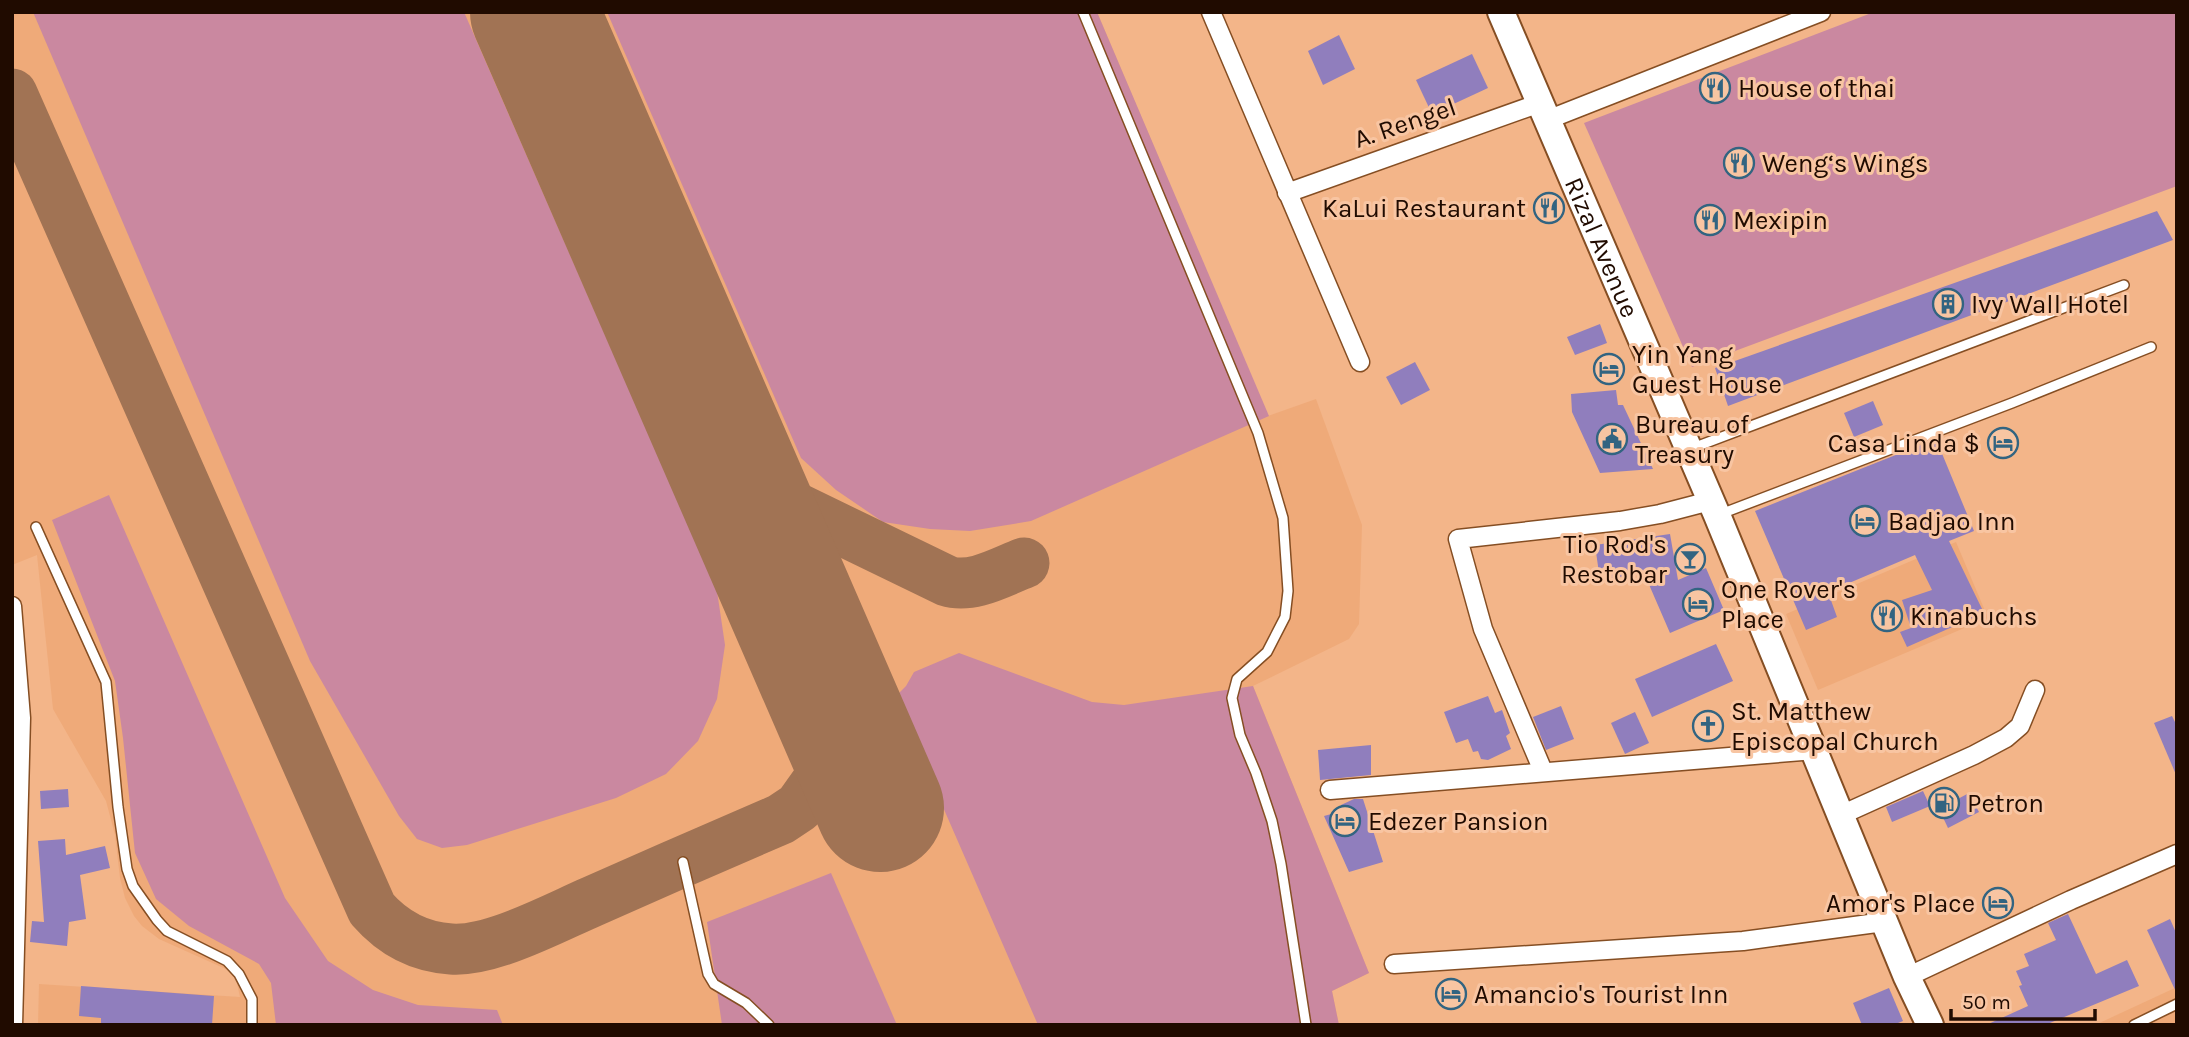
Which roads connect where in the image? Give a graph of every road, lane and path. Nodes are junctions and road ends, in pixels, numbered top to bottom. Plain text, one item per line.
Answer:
1 (1083, 12) edge
2 (1211, 12) edge
3 (1501, 12) edge
4 (1821, 12) edge
5 (1544, 111) junction
6 (1287, 193) junction
7 (2124, 285) dead end
8 (2151, 347) dead end
9 (1360, 362) dead end
10 (1689, 450) junction
11 (1713, 508) junction
12 (36, 527) dead end
13 (12, 606) edge
14 (2035, 690) dead end
15 (1815, 750) junction
16 (1543, 771) junction
17 (1330, 790) dead end
18 (1841, 815) junction
19 (2177, 854) edge
20 (683, 862) dead end
21 (14, 873) edge
22 (1884, 922) junction
23 (1394, 964) dead end
24 (1907, 977) junction
25 (2177, 1004) edge
26 (13, 1025) edge
27 (251, 1025) edge
28 (769, 1025) edge
29 (1306, 1025) edge
30 (1930, 1025) edge
31 (2134, 1025) edge

1 - 29 lane
2 - 6 street
3 - 5 street, Rizal Avenue
4 - 5 street, A. Rengel
5 - 6 street, A. Rengel
5 - 10 street, Rizal Avenue
6 - 9 street
7 - 10 lane
8 - 11 lane
10 - 11 street, Rizal Avenue
11 - 15 street, Rizal Avenue
11 - 16 street
12 - 27 lane
13 - 21 street
14 - 18 street
15 - 16 street
15 - 18 street, Rizal Avenue
16 - 17 street
18 - 22 street, Rizal Avenue
19 - 24 street
20 - 28 lane
21 - 26 street
22 - 23 street
22 - 24 street, Rizal Avenue
24 - 30 street, Rizal Avenue
25 - 31 lane

